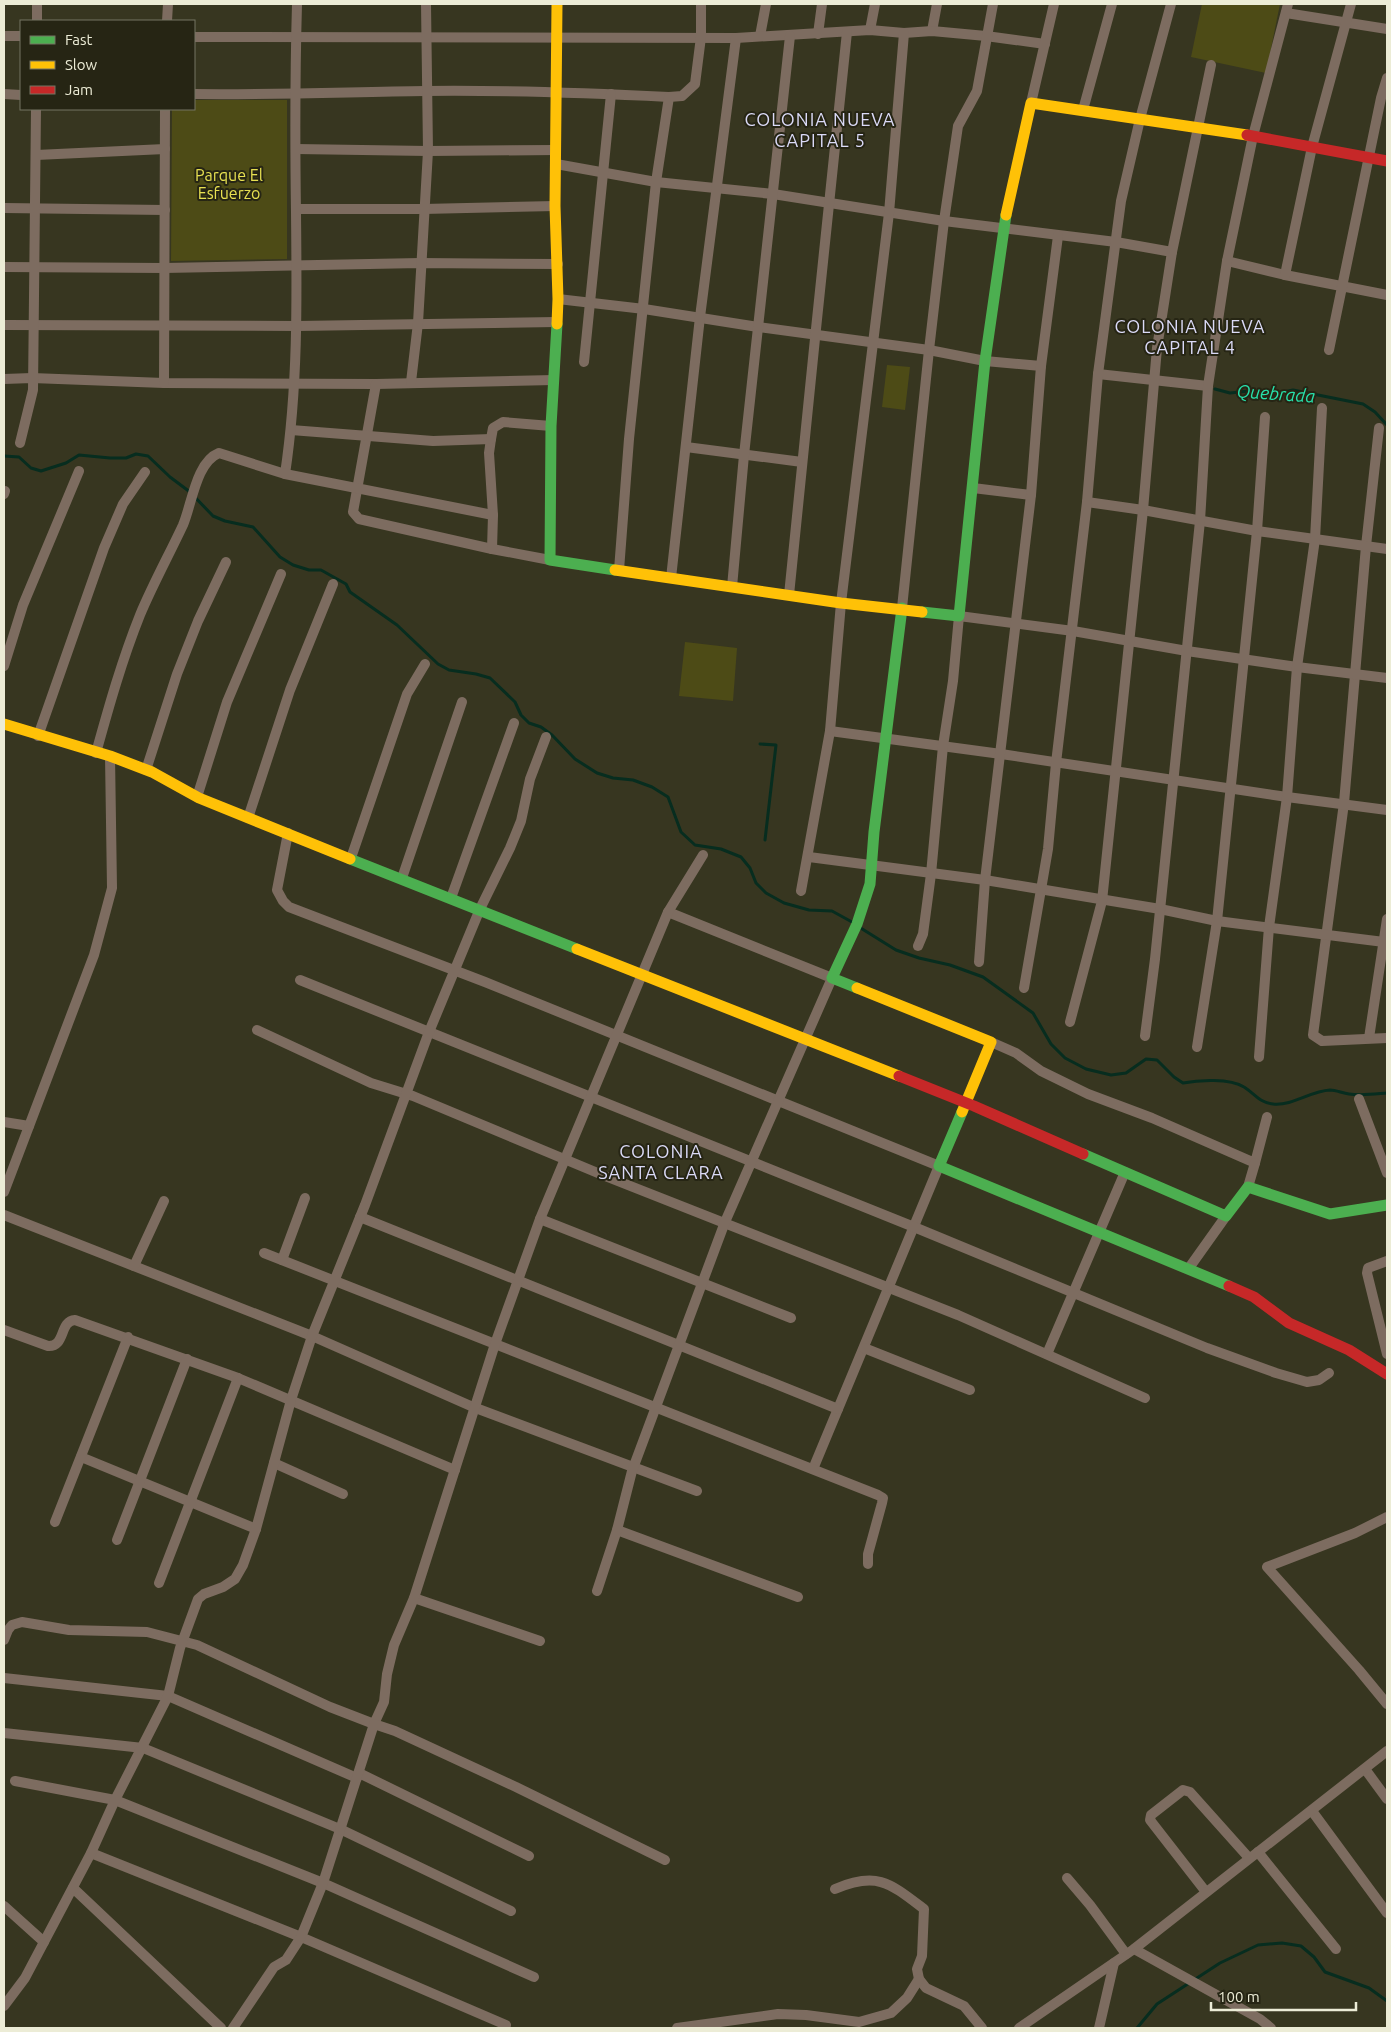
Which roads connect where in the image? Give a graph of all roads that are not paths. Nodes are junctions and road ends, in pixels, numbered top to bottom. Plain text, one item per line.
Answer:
1 (37, 4) edge
2 (168, 4) edge
3 (297, 4) edge
4 (426, 4) edge
5 (557, 4) edge
6 (701, 4) edge
7 (766, 4) edge
8 (822, 4) edge
9 (875, 4) edge
10 (938, 4) edge
11 (993, 4) edge
12 (1054, 4) edge
13 (1112, 4) edge
14 (1171, 4) edge
15 (1351, 4) edge
16 (1287, 8) edge
17 (37, 20) edge
18 (168, 20) edge
19 (1346, 22) junction
20 (1387, 29) edge
21 (870, 30) junction
22 (932, 31) junction
23 (846, 32) junction
24 (904, 33) junction
25 (818, 34) junction
26 (4, 36) edge
27 (20, 36) edge
28 (760, 36) junction
29 (790, 36) junction
30 (986, 36) junction
31 (195, 37) edge
32 (701, 37) junction
33 (296, 38) junction
34 (426, 38) junction
35 (736, 38) junction
36 (556, 39) junction
37 (1045, 44) junction
38 (1211, 65) dead end
39 (1387, 78) edge
40 (427, 91) junction
41 (557, 93) junction
42 (4, 94) edge
43 (20, 94) edge
44 (195, 94) edge
45 (611, 94) junction
46 (295, 95) junction
47 (668, 97) junction
48 (1031, 103) junction
49 (36, 110) edge
50 (165, 110) edge
51 (1083, 110) junction
52 (1140, 120) junction
53 (1197, 128) junction
54 (1253, 136) junction
55 (1312, 147) junction
56 (165, 149) junction
57 (296, 149) junction
58 (556, 150) junction
59 (428, 151) junction
60 (36, 155) junction
61 (1368, 158) junction
62 (1387, 161) edge
63 (556, 164) junction
64 (604, 172) junction
65 (656, 182) junction
66 (716, 189) junction
67 (773, 194) junction
68 (830, 204) junction
69 (555, 206) junction
70 (4, 208) edge
71 (35, 208) junction
72 (296, 209) junction
73 (423, 209) junction
74 (165, 210) junction
75 (889, 212) junction
76 (944, 222) junction
77 (1003, 228) junction
78 (1058, 236) junction
79 (1116, 242) junction
80 (1172, 252) junction
81 (1227, 261) junction
82 (420, 263) junction
83 (558, 264) junction
84 (4, 267) edge
85 (297, 267) junction
86 (34, 268) junction
87 (164, 268) junction
88 (1285, 275) junction
89 (1342, 286) junction
90 (1387, 295) edge
91 (558, 299) junction
92 (589, 303) junction
93 (644, 308) junction
94 (700, 317) junction
95 (556, 322) junction
96 (418, 323) junction
97 (4, 325) edge
98 (164, 325) junction
99 (34, 326) junction
100 (297, 326) junction
101 (758, 327) junction
102 (815, 335) junction
103 (873, 344) junction
104 (929, 350) junction
105 (1329, 350) dead end
106 (985, 361) junction
107 (584, 362) dead end
108 (1040, 366) junction
109 (1098, 374) junction
110 (32, 378) junction
111 (4, 379) edge
112 (554, 380) junction
113 (1154, 380) junction
114 (411, 382) junction
115 (164, 383) junction
116 (293, 384) junction
117 (376, 384) junction
118 (1208, 386) junction
119 (1322, 408) dead end
120 (1265, 418) dead end
121 (551, 426) junction
122 (1379, 428) dead end
123 (291, 430) junction
124 (367, 435) junction
125 (491, 439) junction
126 (20, 443) dead end
127 (686, 447) junction
128 (744, 455) junction
129 (802, 462) junction
130 (79, 470) dead end
131 (145, 472) dead end
132 (284, 474) junction
133 (358, 488) junction
134 (973, 488) junction
135 (1031, 495) junction
136 (1087, 502) junction
137 (1143, 510) junction
138 (493, 514) junction
139 (1200, 521) junction
140 (1257, 531) junction
141 (1315, 539) junction
142 (1366, 546) junction
143 (492, 549) junction
144 (1387, 550) edge
145 (550, 560) junction
146 (226, 562) dead end
147 (620, 570) junction
148 (281, 574) dead end
149 (671, 578) junction
150 (333, 584) dead end
151 (732, 587) junction
152 (789, 595) junction
153 (841, 603) junction
154 (902, 608) junction
155 (959, 616) junction
156 (1017, 624) junction
157 (1073, 631) junction
158 (1128, 640) junction
159 (1187, 651) junction
160 (1244, 658) junction
161 (425, 664) dead end
162 (4, 666) edge
163 (1297, 667) junction
164 (1356, 674) junction
165 (1387, 678) edge
166 (462, 702) dead end
167 (514, 723) dead end
168 (4, 724) edge
169 (830, 731) junction
170 (38, 736) junction
171 (546, 737) dead end
172 (886, 738) junction
173 (943, 746) junction
174 (96, 753) junction
175 (1001, 754) junction
176 (110, 756) junction
177 (1056, 763) junction
178 (146, 770) junction
179 (1115, 772) junction
180 (1172, 780) junction
181 (1230, 789) junction
182 (197, 797) junction
183 (1288, 797) junction
184 (1344, 803) junction
185 (1387, 810) edge
186 (248, 818) junction
187 (288, 833) junction
188 (703, 855) dead end
189 (809, 857) junction
190 (351, 858) junction
191 (872, 865) junction
192 (931, 874) junction
193 (402, 878) junction
194 (985, 880) junction
195 (1043, 889) junction
196 (802, 891) dead end
197 (451, 898) junction
198 (1102, 901) junction
199 (480, 909) junction
200 (1160, 909) junction
201 (668, 912) junction
202 (1387, 919) edge
203 (1217, 921) junction
204 (1269, 927) junction
205 (1326, 936) junction
206 (1384, 942) junction
207 (918, 946) dead end
208 (979, 962) dead end
209 (455, 970) junction
210 (643, 974) junction
211 (832, 978) junction
212 (300, 980) dead end
213 (1024, 988) dead end
214 (1070, 1022) dead end
215 (257, 1030) dead end
216 (429, 1032) junction
217 (616, 1036) junction
218 (1145, 1036) dead end
219 (1369, 1038) junction
220 (1387, 1038) edge
221 (805, 1039) junction
222 (991, 1042) junction
223 (1197, 1047) dead end
224 (1259, 1057) dead end
225 (407, 1095) junction
226 (591, 1098) junction
227 (1359, 1099) dead end
228 (778, 1101) junction
229 (966, 1103) junction
230 (1267, 1117) dead end
231 (4, 1122) edge
232 (29, 1126) junction
233 (566, 1159) junction
234 (751, 1162) junction
235 (1255, 1162) junction
236 (940, 1166) junction
237 (1125, 1172) junction
238 (1387, 1173) edge
239 (1248, 1187) junction
240 (4, 1192) edge
241 (305, 1198) dead end
242 (164, 1201) dead end
243 (1387, 1205) edge
244 (4, 1215) edge
245 (1226, 1216) junction
246 (360, 1217) junction
247 (540, 1220) junction
248 (725, 1222) junction
249 (914, 1227) junction
250 (1099, 1232) junction
251 (264, 1253) dead end
252 (282, 1260) junction
253 (1387, 1261) edge
254 (134, 1266) junction
255 (1189, 1268) junction
256 (518, 1280) junction
257 (334, 1281) junction
258 (702, 1284) junction
259 (889, 1287) junction
260 (1072, 1293) junction
261 (791, 1318) dead end
262 (1383, 1320) edge
263 (4, 1330) edge
264 (312, 1336) junction
265 (128, 1337) junction
266 (495, 1344) junction
267 (679, 1346) junction
268 (864, 1348) junction
269 (1046, 1354) junction
270 (1387, 1354) edge
271 (188, 1359) junction
272 (1329, 1373) dead end
273 (1387, 1374) edge
274 (238, 1378) junction
275 (970, 1390) dead end
276 (1145, 1398) dead end
277 (291, 1400) junction
278 (656, 1407) junction
279 (475, 1408) junction
280 (838, 1409) junction
281 (81, 1457) junction
282 (274, 1463) junction
283 (634, 1468) junction
284 (813, 1469) junction
285 (455, 1470) junction
286 (140, 1481) junction
287 (697, 1491) dead end
288 (343, 1494) dead end
289 (190, 1502) junction
290 (1387, 1517) edge
291 (55, 1522) dead end
292 (256, 1528) junction
293 (617, 1530) junction
294 (117, 1540) dead end
295 (868, 1564) dead end
296 (159, 1583) dead end
297 (597, 1591) dead end
298 (798, 1597) dead end
299 (414, 1598) junction
300 (4, 1640) edge
301 (540, 1641) dead end
302 (183, 1642) junction
303 (4, 1678) edge
304 (168, 1696) junction
305 (1387, 1704) edge
306 (374, 1724) junction
307 (4, 1733) edge
308 (143, 1748) junction
309 (1387, 1751) edge
310 (1365, 1769) junction
311 (358, 1776) junction
312 (15, 1781) dead end
313 (1387, 1799) edge
314 (115, 1800) junction
315 (1312, 1811) junction
316 (340, 1830) junction
317 (91, 1853) junction
318 (1253, 1855) junction
319 (529, 1856) dead end
320 (665, 1860) dead end
321 (1067, 1878) dead end
322 (322, 1883) junction
323 (73, 1888) junction
324 (836, 1889) dead end
325 (1206, 1892) junction
326 (4, 1906) edge
327 (511, 1911) dead end
328 (1387, 1913) edge
329 (301, 1938) junction
330 (44, 1942) junction
331 (1336, 1949) dead end
332 (1130, 1952) junction
333 (1114, 1963) junction
334 (534, 1978) dead end
335 (919, 1980) junction
336 (4, 2006) edge
337 (506, 2025) dead end
338 (221, 2028) edge
339 (234, 2028) edge
340 (677, 2028) edge
341 (982, 2028) edge
342 (1019, 2028) edge
343 (1099, 2028) edge
344 (1271, 2028) edge

1 - 17 street
2 - 18 street
3 - 33 street
4 - 34 street
5 - 36 street
6 - 32 street
7 - 28 street
8 - 25 street
9 - 21 street
10 - 22 street
11 - 30 street
12 - 37 street
13 - 51 street
14 - 52 street
15 - 19 street
16 - 19 street
16 - 54 street
19 - 20 street
19 - 55 street
21 - 23 street
21 - 24 street
22 - 24 street
22 - 30 street
23 - 25 street
23 - 68 street
24 - 75 street
25 - 29 street
26 - 27 street
28 - 29 street
28 - 35 street
29 - 67 street
30 - 37 street
30 - 76 street
31 - 33 street
32 - 35 street
32 - 36 street
32 - 47 street
33 - 34 street
33 - 46 street
34 - 36 street
34 - 40 street
35 - 66 street
36 - 41 street
37 - 48 street
38 - 53 street
39 - 61 street
40 - 41 street
40 - 46 street
40 - 59 street
41 - 45 street
41 - 58 street
42 - 43 street
44 - 46 street
45 - 47 street
45 - 64 street
46 - 57 street
47 - 65 street
48 - 51 street
48 - 77 street
49 - 60 street
50 - 56 street
51 - 52 street
52 - 53 street
52 - 79 street
53 - 54 street
53 - 80 street
54 - 55 street
54 - 81 street
55 - 61 street
55 - 88 street
56 - 60 street
56 - 74 street
57 - 59 street
57 - 72 street
58 - 59 street
58 - 63 street
59 - 73 street
60 - 71 street
61 - 62 street
61 - 89 street
63 - 64 street
63 - 69 street
64 - 65 street
64 - 92 street
65 - 66 street
65 - 93 street
66 - 67 street
66 - 94 street
67 - 68 street
67 - 101 street
68 - 75 street
68 - 102 street
69 - 73 street
69 - 83 street
70 - 71 street
71 - 74 street
71 - 86 street
72 - 73 street
72 - 85 street
73 - 82 street
74 - 87 street
75 - 76 street
75 - 103 street
76 - 77 street
76 - 104 street
77 - 78 street
77 - 106 street
78 - 79 street
78 - 108 street
79 - 80 street
79 - 109 street
80 - 113 street
81 - 88 street
81 - 118 street
82 - 83 street
82 - 85 street
82 - 96 street
83 - 91 street
84 - 86 street
85 - 87 street
85 - 100 street
86 - 87 street
86 - 99 street
87 - 98 street
88 - 89 street
89 - 90 street
89 - 105 street
91 - 92 street
91 - 95 street
92 - 93 street
92 - 107 street
93 - 94 street
93 - 147 street
94 - 101 street
94 - 127 street
95 - 96 street
95 - 112 street
96 - 100 street
96 - 114 street
97 - 99 street
98 - 99 street
98 - 100 street
98 - 115 street
99 - 110 street
100 - 116 street
101 - 102 street
101 - 128 street
102 - 103 street
102 - 129 street
103 - 104 street
103 - 153 street
104 - 106 street
104 - 154 street
106 - 108 street
106 - 134 street
108 - 135 street
109 - 113 street
109 - 136 street
110 - 111 street
110 - 115 street
110 - 126 street
112 - 114 street
112 - 121 street
113 - 118 street
113 - 137 street
114 - 117 street
115 - 116 street
116 - 117 street
116 - 123 street
117 - 124 street
118 - 139 street
119 - 141 street
120 - 140 street
121 - 125 street
121 - 145 street
122 - 142 street
123 - 124 street
123 - 132 street
124 - 125 street
124 - 133 street
125 - 138 street
127 - 128 street
127 - 149 street
128 - 129 street
128 - 151 street
129 - 152 street
130 - 162 street
131 - 170 street
132 - 133 street
132 - 174 street
133 - 138 street
133 - 143 street
134 - 135 street
134 - 155 street
135 - 156 street
136 - 137 street
136 - 157 street
137 - 139 street
137 - 158 street
138 - 143 street
139 - 140 street
139 - 159 street
140 - 141 street
140 - 160 street
141 - 142 street
141 - 163 street
142 - 144 street
142 - 164 street
143 - 145 street
145 - 147 street
146 - 178 street
147 - 149 street
148 - 182 street
149 - 151 street
150 - 186 street
151 - 152 street
152 - 153 street
153 - 154 street
153 - 169 street
154 - 155 street
154 - 172 street
155 - 156 street
155 - 173 street
156 - 157 street
156 - 175 street
157 - 158 street
157 - 177 street
158 - 159 street
158 - 179 street
159 - 160 street
159 - 180 street
160 - 163 street
160 - 181 street
161 - 190 street
163 - 164 street
163 - 183 street
164 - 165 street
164 - 184 street
166 - 193 street
167 - 197 street
168 - 170 street
169 - 172 street
169 - 189 street
170 - 174 street
171 - 199 street
172 - 173 street
172 - 191 street
173 - 175 street
173 - 192 street
174 - 176 street
175 - 177 street
175 - 194 street
176 - 178 street
176 - 232 street
177 - 179 street
177 - 195 street
178 - 182 street
179 - 180 street
179 - 198 street
180 - 181 street
180 - 200 street
181 - 183 street
181 - 203 street
182 - 186 street
183 - 184 street
183 - 204 street
184 - 185 street
184 - 205 street
186 - 187 street
187 - 190 street
187 - 209 street
188 - 201 street
189 - 191 street
189 - 196 street
190 - 193 street
191 - 192 street
191 - 211 street
192 - 194 street
192 - 207 street
193 - 197 street
194 - 195 street
194 - 208 street
195 - 198 street
195 - 213 street
197 - 199 street
198 - 200 street
198 - 214 street
199 - 209 street
199 - 210 street
200 - 203 street
200 - 218 street
201 - 210 street
201 - 211 street
202 - 206 street
203 - 204 street
203 - 223 street
204 - 205 street
204 - 224 street
205 - 206 street
205 - 219 street
206 - 219 street
209 - 216 street
209 - 217 street
210 - 217 street
210 - 221 street
211 - 221 street
211 - 222 street
212 - 216 street
215 - 225 street
216 - 225 street
216 - 226 street
217 - 226 street
217 - 228 street
219 - 220 street
221 - 228 street
221 - 229 street
222 - 229 street
222 - 235 street
225 - 233 street
225 - 246 street
226 - 233 street
226 - 234 street
227 - 238 street
228 - 234 street
228 - 236 street
229 - 236 street
229 - 237 street
230 - 235 street
231 - 232 street
232 - 240 street
233 - 247 street
233 - 248 street
234 - 248 street
234 - 249 street
235 - 239 street
236 - 249 street
236 - 250 street
237 - 245 street
237 - 250 street
239 - 243 street
239 - 245 street
241 - 252 street
242 - 254 street
244 - 254 street
245 - 255 street
246 - 256 street
246 - 257 street
247 - 256 street
247 - 258 street
248 - 258 street
248 - 259 street
249 - 259 street
249 - 260 street
250 - 255 street
250 - 260 street
251 - 252 street
252 - 257 street
253 - 262 street
254 - 264 street
255 - 273 street
256 - 266 street
256 - 267 street
257 - 264 street
257 - 266 street
258 - 261 street
258 - 267 street
259 - 268 street
259 - 269 street
260 - 269 street
260 - 272 street
262 - 270 street
263 - 265 street
264 - 277 street
264 - 279 street
265 - 271 street
265 - 281 street
266 - 278 street
266 - 279 street
267 - 278 street
267 - 280 street
268 - 275 street
268 - 280 street
269 - 276 street
271 - 274 street
271 - 286 street
274 - 277 street
274 - 289 street
277 - 282 street
277 - 285 street
278 - 283 street
278 - 284 street
279 - 283 street
279 - 285 street
280 - 284 street
281 - 286 street
281 - 291 street
282 - 288 street
282 - 292 street
283 - 287 street
283 - 293 street
284 - 295 street
285 - 299 street
286 - 289 street
286 - 294 street
289 - 292 street
289 - 296 street
290 - 305 street
292 - 302 street
293 - 297 street
293 - 298 street
299 - 301 street
299 - 306 street
300 - 302 street
302 - 304 street
302 - 306 street
303 - 304 street
304 - 308 street
304 - 311 street
306 - 311 street
306 - 320 street
307 - 308 street
308 - 314 street
308 - 316 street
309 - 310 street
310 - 313 street
310 - 315 street
311 - 316 street
311 - 319 street
312 - 314 street
314 - 317 street
314 - 322 street
315 - 318 street
315 - 328 street
316 - 322 street
316 - 327 street
317 - 323 street
317 - 329 street
318 - 325 street
318 - 325 street
318 - 331 street
321 - 332 street
322 - 329 street
322 - 334 street
323 - 330 street
323 - 338 street
324 - 335 street
325 - 332 street
326 - 330 street
329 - 337 street
329 - 339 street
330 - 336 street
332 - 333 street
332 - 344 street
333 - 342 street
333 - 343 street
335 - 340 street
335 - 341 street

